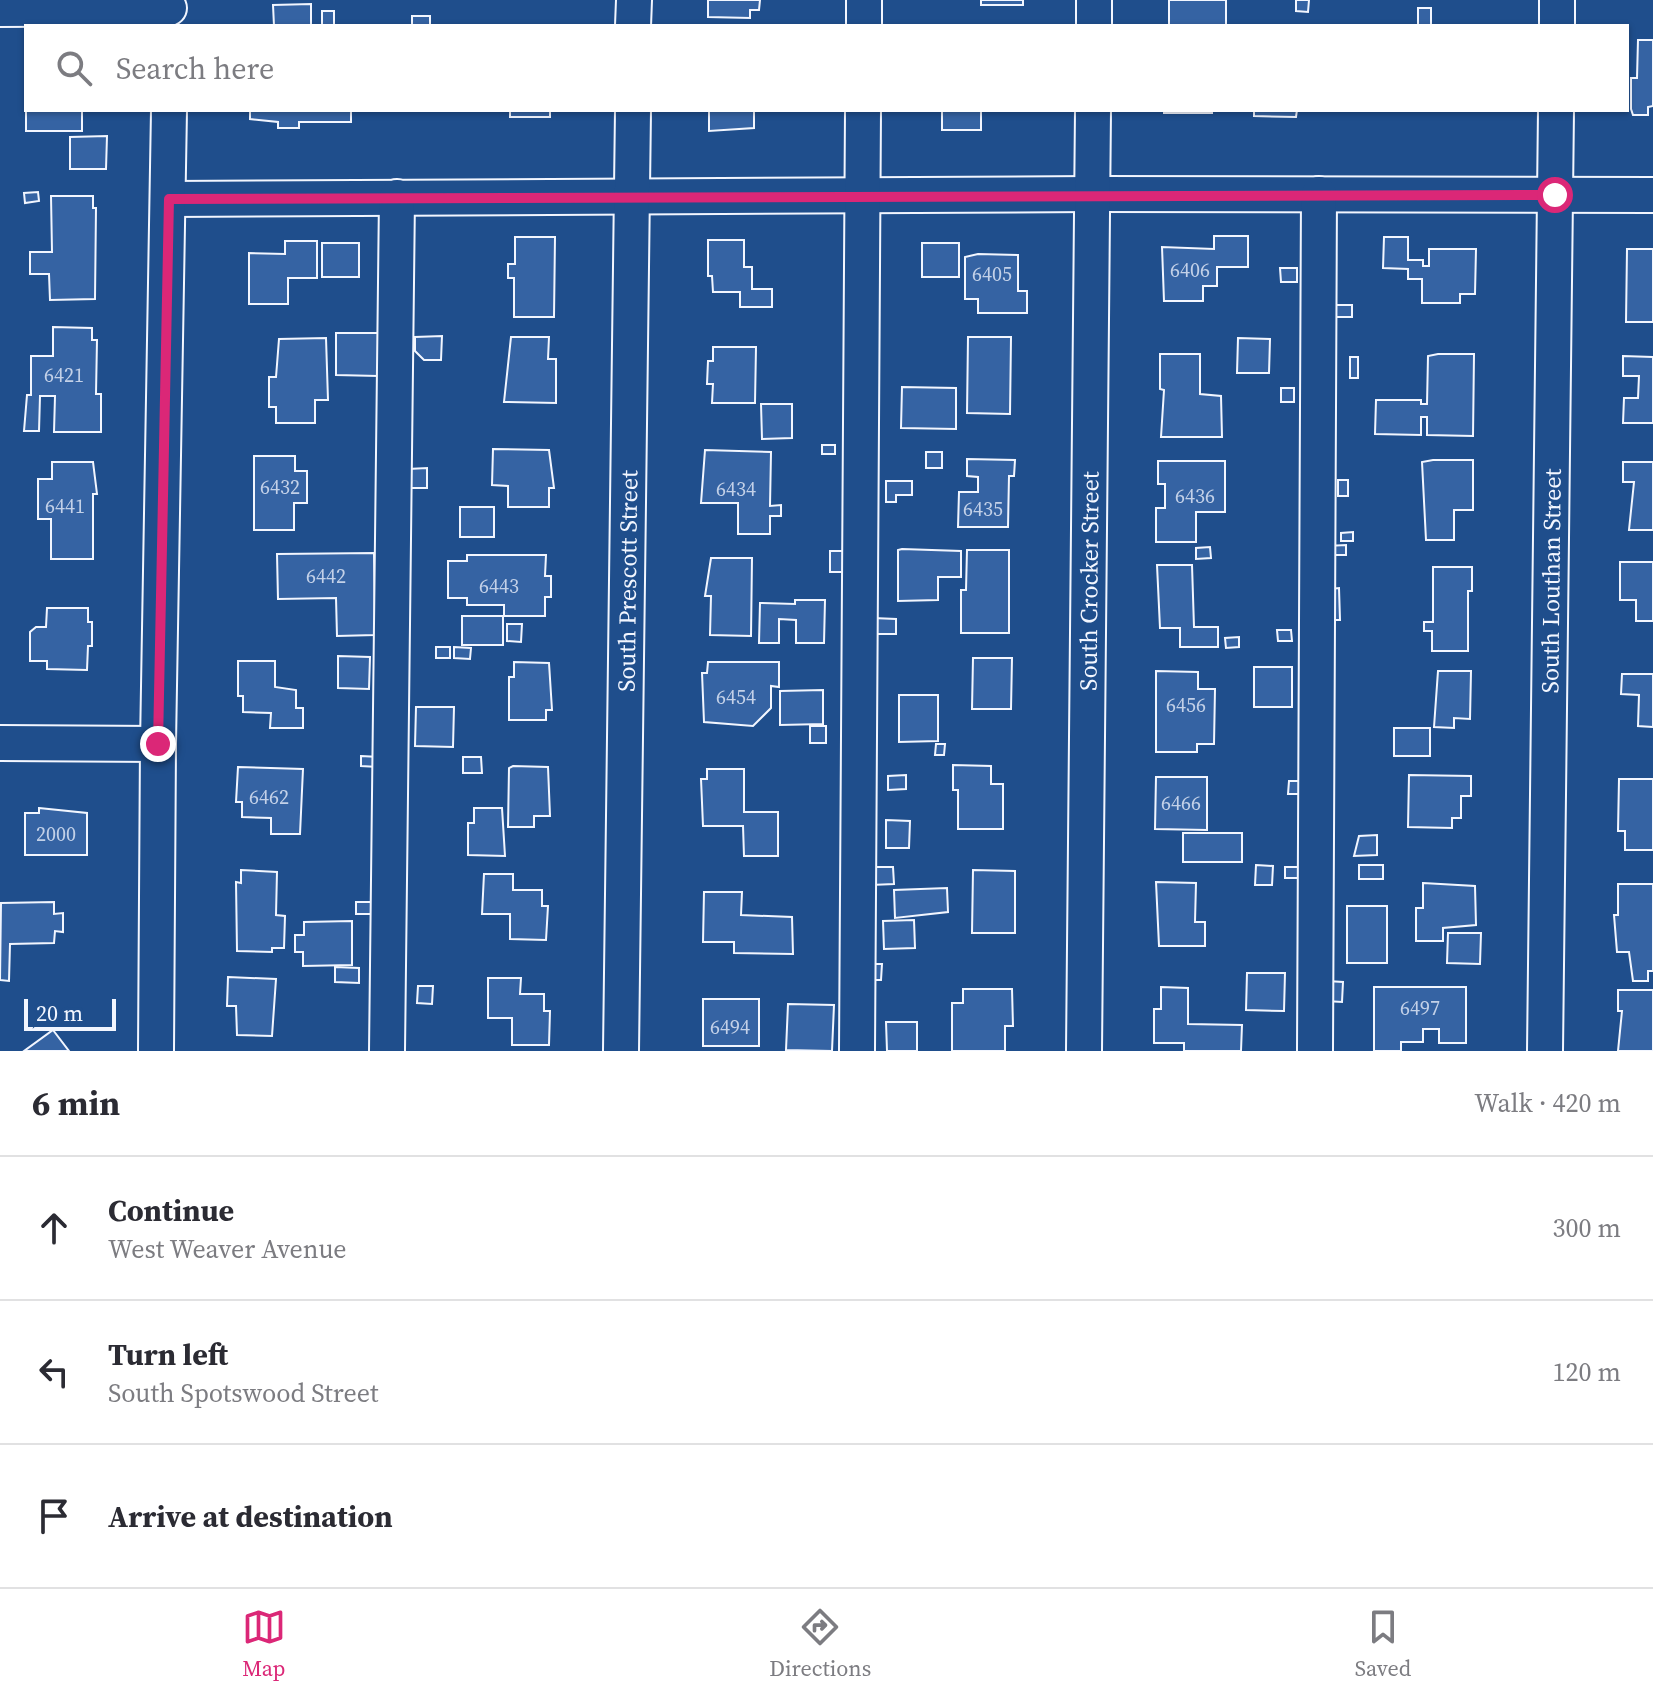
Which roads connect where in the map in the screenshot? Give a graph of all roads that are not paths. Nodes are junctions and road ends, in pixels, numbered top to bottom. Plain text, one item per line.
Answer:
1 (634, 0) edge
2 (864, 0) edge
3 (1094, 0) edge
4 (1557, 0) edge
5 (0, 9) edge
6 (169, 11) edge
7 (633, 24) edge
8 (864, 24) edge
9 (1094, 24) edge
10 (1557, 24) edge
11 (169, 112) edge
12 (633, 112) edge
13 (863, 112) edge
14 (1093, 112) edge
15 (1556, 112) edge
16 (1092, 194) junction
17 (1319, 194) junction
18 (863, 195) junction
19 (1555, 195) junction
20 (1653, 195) edge
21 (632, 196) junction
22 (397, 197) junction
23 (169, 199) junction
24 (0, 743) edge
25 (158, 744) junction
26 (156, 1051) edge
27 (387, 1051) edge
28 (621, 1051) edge
29 (857, 1051) edge
30 (1084, 1051) edge
31 (1315, 1051) edge
32 (1545, 1051) edge

1 - 7 street
2 - 8 street
3 - 9 street
4 - 10 street
5 - 6 street
11 - 23 street
12 - 21 street, South Prescott Street
13 - 18 street
14 - 16 street, South Crocker Street
15 - 19 street, South Louthan Street
16 - 17 street
16 - 18 street
16 - 30 street, South Crocker Street
17 - 19 street
17 - 31 street
18 - 21 street
18 - 29 street
19 - 20 street
19 - 32 street, South Louthan Street
21 - 22 street
21 - 28 street, South Prescott Street
22 - 23 street
22 - 27 street
23 - 25 street
24 - 25 street
25 - 26 street

